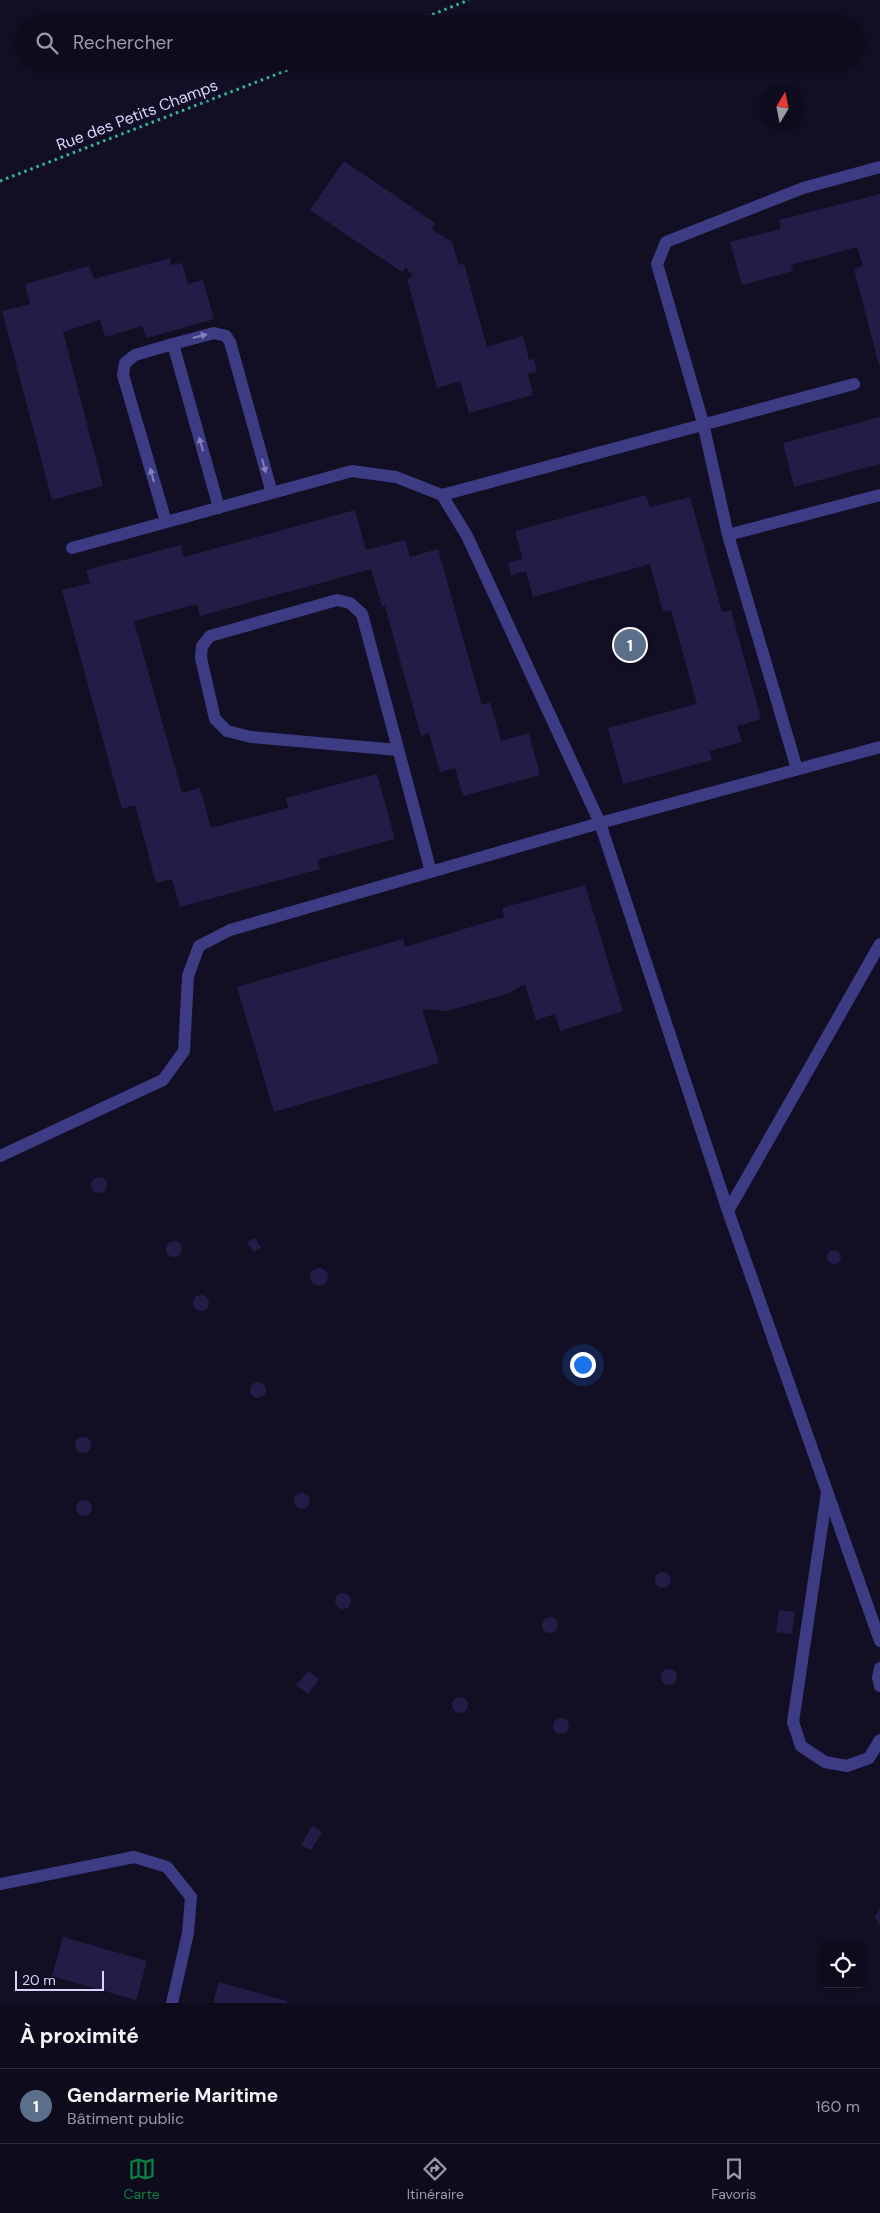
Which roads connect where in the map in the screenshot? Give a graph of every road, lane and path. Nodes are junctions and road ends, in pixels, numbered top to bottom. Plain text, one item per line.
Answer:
1 (470, 0) edge
2 (431, 15) edge
3 (287, 70) edge
4 (880, 167) edge
5 (0, 181) edge
6 (173, 344) junction
7 (854, 384) dead end
8 (703, 423) junction
9 (272, 493) junction
10 (442, 495) junction
11 (880, 495) edge
12 (219, 508) junction
13 (166, 522) junction
14 (728, 535) junction
15 (72, 548) dead end
16 (880, 747) edge
17 (398, 750) junction
18 (797, 770) junction
19 (600, 823) junction
20 (431, 872) junction
21 (880, 944) edge
22 (0, 1156) edge
23 (728, 1211) junction
24 (827, 1490) junction
25 (880, 1641) edge
26 (880, 1668) edge
27 (880, 1686) edge
28 (880, 1740) edge
29 (0, 1884) edge
30 (172, 2003) edge

1 - 2 path
3 - 5 path, Rue des Petits Champs
4 - 8 street
6 -> 9 street
12 -> 6 street
13 -> 6 street
7 - 8 street
8 - 10 street
8 - 14 street
9 - 10 street
9 - 12 street
10 - 19 street
11 - 14 street
12 - 13 street
13 - 15 street
14 - 18 street
16 - 18 street
17 - 17 street
17 - 20 street
18 - 19 street
19 - 20 street
19 - 23 street
20 - 22 street
21 - 23 street
23 - 24 street
24 - 25 street
24 - 28 street
26 - 27 street
29 - 30 street

